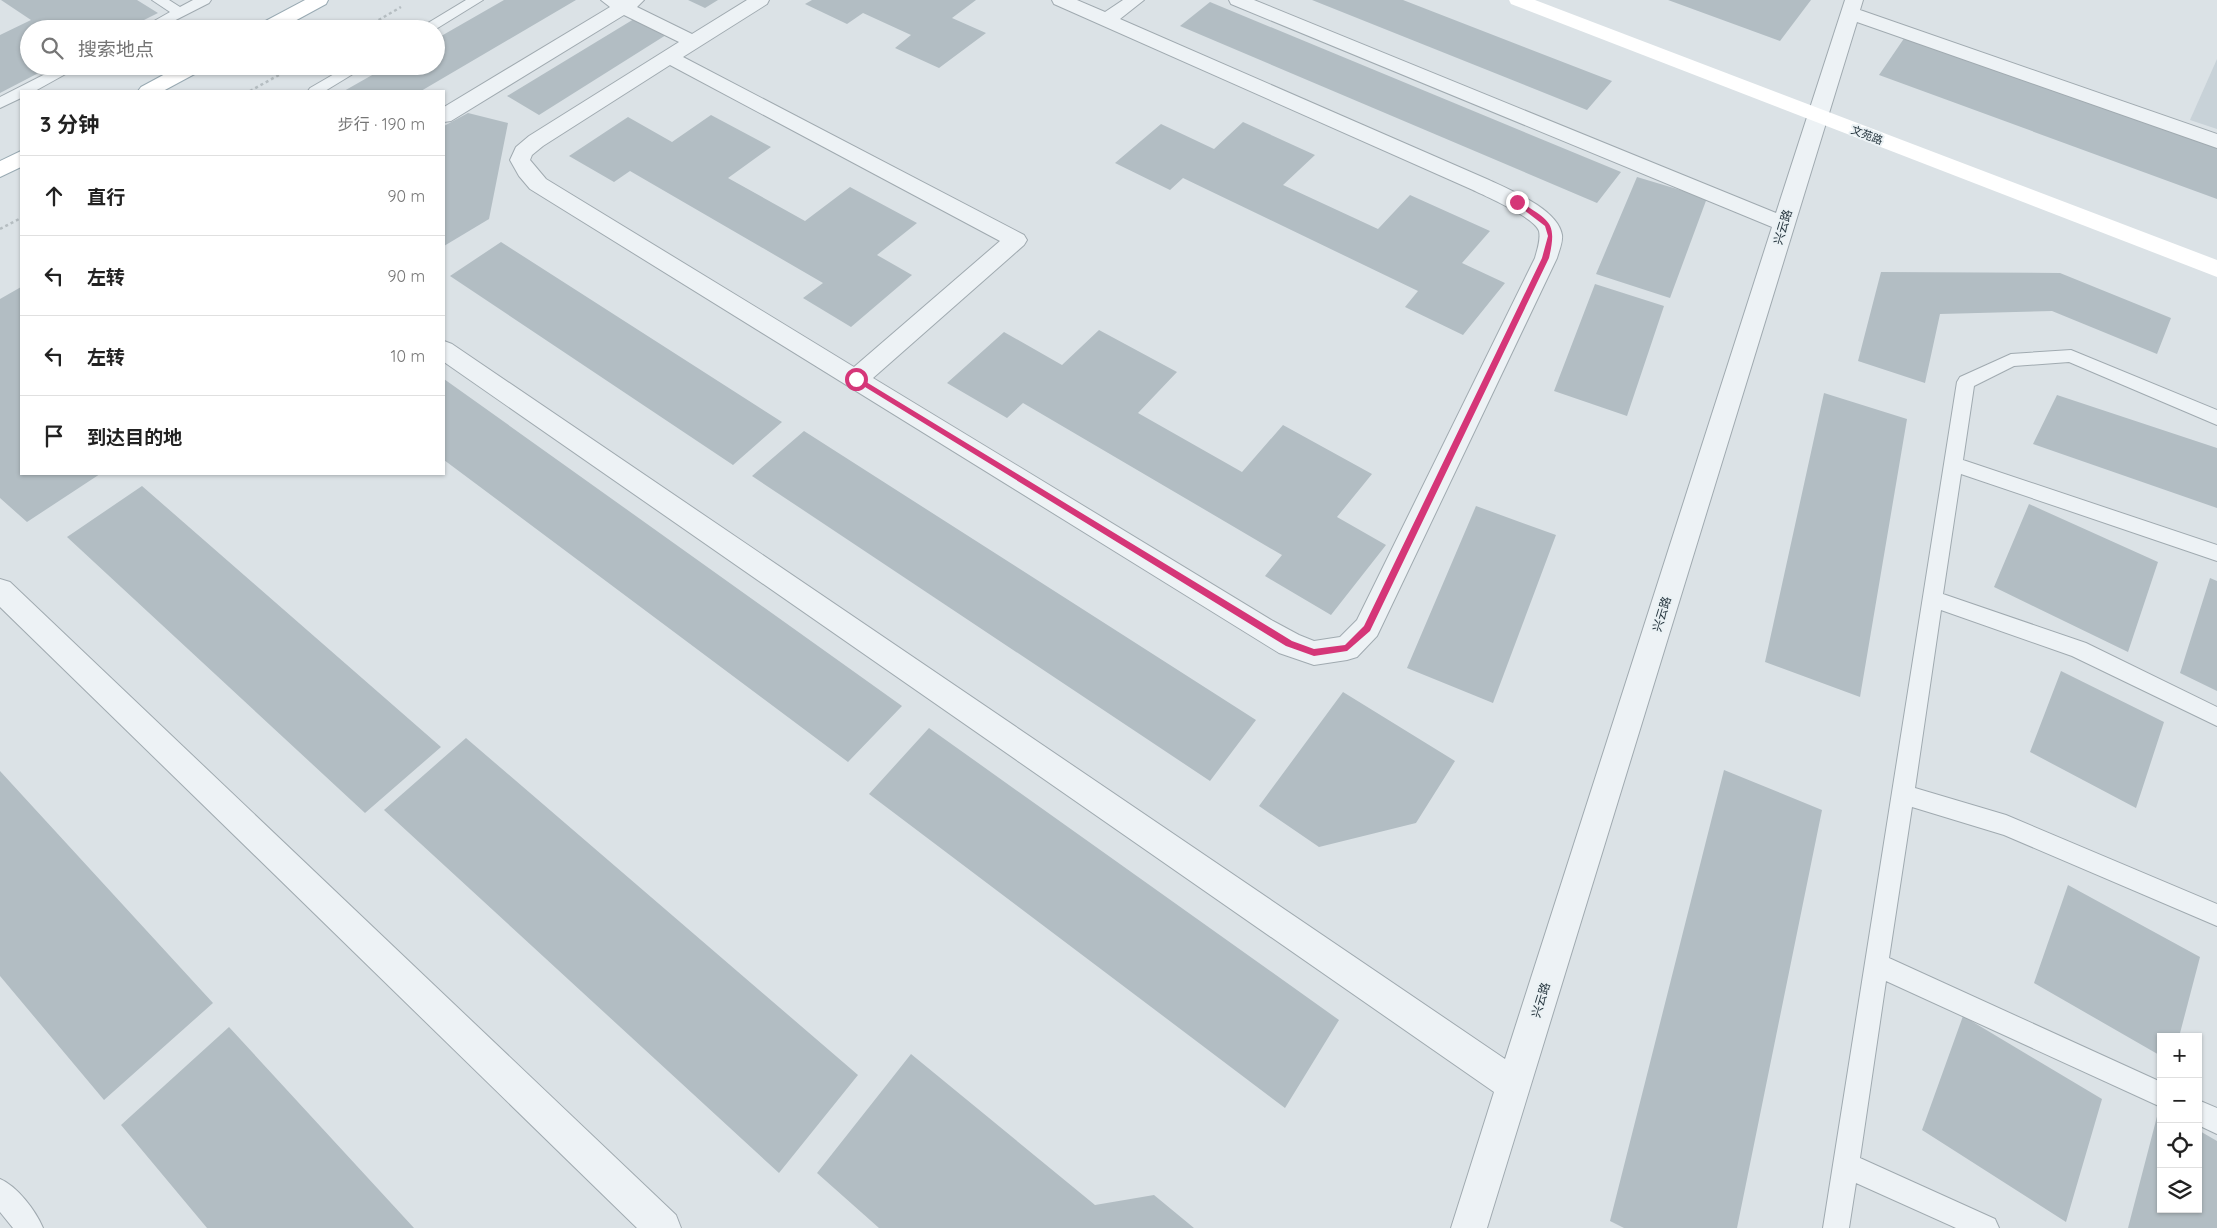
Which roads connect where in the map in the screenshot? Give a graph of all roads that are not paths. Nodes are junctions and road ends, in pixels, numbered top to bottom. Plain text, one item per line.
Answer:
1 (159, 0) edge
2 (204, 0) edge
3 (320, 0) edge
4 (476, 0) edge
5 (760, 0) edge
6 (1061, 0) edge
7 (1135, 0) edge
8 (1238, 0) edge
9 (1518, 0) edge
10 (623, 2) edge
11 (1852, 6) edge
12 (179, 12) junction
13 (164, 20) edge
14 (282, 20) edge
15 (441, 20) edge
16 (1107, 20) junction
17 (693, 42) junction
18 (669, 58) junction
19 (55, 75) edge
20 (172, 75) edge
21 (343, 75) edge
22 (26, 90) edge
23 (150, 90) edge
24 (317, 90) edge
25 (20, 93) edge
26 (0, 103) edge
27 (445, 115) edge
28 (1818, 116) junction
29 (2217, 141) edge
30 (20, 159) edge
31 (0, 170) edge
32 (1784, 224) junction
33 (2217, 269) edge
34 (445, 351) edge
35 (856, 379) junction
36 (2217, 418) edge
37 (1954, 464) junction
38 (2217, 553) edge
39 (0, 590) edge
40 (1932, 599) junction
41 (2217, 717) edge
42 (1902, 794) junction
43 (2217, 915) edge
44 (1876, 964) junction
45 (1514, 1085) junction
46 (2157, 1093) edge
47 (2202, 1114) edge
48 (2217, 1121) edge
49 (1846, 1165) junction
50 (0, 1192) edge
51 (30, 1228) edge
52 (663, 1228) edge
53 (1470, 1228) edge
54 (1836, 1228) edge
55 (1986, 1228) edge

1 - 12 lane
2 - 12 lane
3 - 14 main road
4 - 15 lane
5 - 17 street
6 - 16 street
7 - 16 street
8 - 32 street
9 - 28 main road, 文苑路
10 - 17 street
10 - 27 street
11 - 28 street, 兴云路
11 - 29 street
12 - 13 lane
16 - 35 street
17 - 18 street
18 - 35 street
18 - 35 street
19 - 22 lane
20 - 23 main road
21 - 24 lane
25 - 26 lane
28 - 32 street, 兴云路
28 - 33 main road, 文苑路
30 - 31 main road
32 - 45 street, 兴云路
34 - 45 street
36 - 37 lane
37 - 38 lane
37 - 40 lane
39 - 52 street
40 - 41 lane
40 - 42 lane
42 - 43 lane
42 - 44 lane
44 - 46 lane
44 - 49 lane
45 - 53 street, 兴云路
47 - 48 lane
49 - 54 lane
49 - 55 lane
50 - 51 lane

